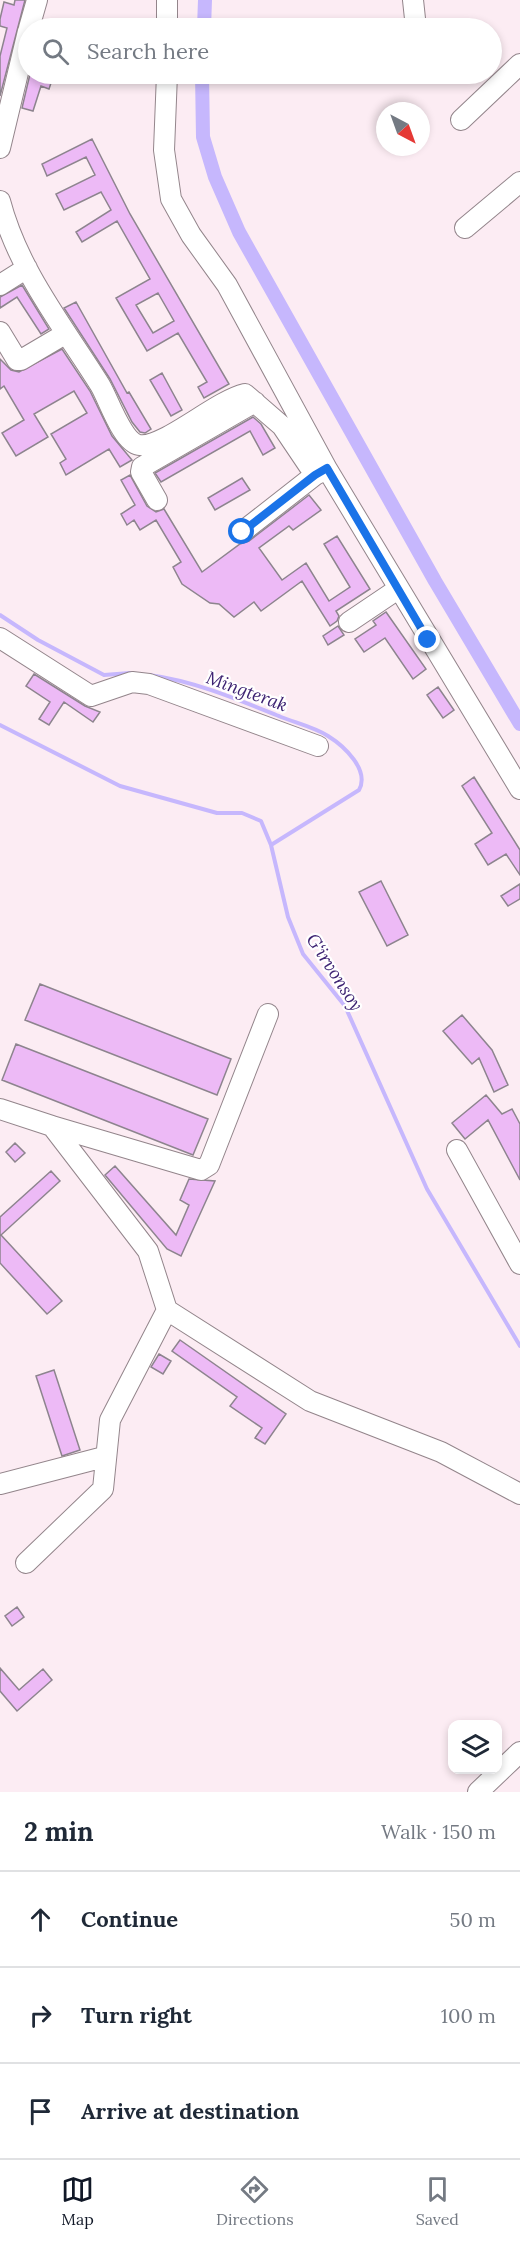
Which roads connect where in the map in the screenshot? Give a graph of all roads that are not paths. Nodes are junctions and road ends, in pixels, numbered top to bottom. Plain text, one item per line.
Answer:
1 (37, 0) edge
2 (167, 0) edge
3 (413, 0) edge
4 (32, 18) edge
5 (167, 18) edge
6 (415, 18) edge
7 (520, 64) edge
8 (18, 75) edge
9 (502, 81) edge
10 (167, 84) edge
11 (499, 84) edge
12 (461, 120) dead end
13 (0, 148) edge
14 (520, 182) edge
15 (0, 201) edge
16 (465, 228) dead end
17 (27, 268) junction
18 (0, 285) edge
19 (0, 332) edge
20 (65, 334) junction
21 (255, 402) junction
22 (321, 472) junction
23 (157, 500) dead end
24 (242, 532) dead end
25 (398, 589) junction
26 (349, 622) dead end
27 (0, 638) edge
28 (318, 746) dead end
29 (520, 789) edge
30 (268, 1014) dead end
31 (0, 1109) edge
32 (51, 1126) junction
33 (457, 1150) dead end
34 (520, 1264) edge
35 (167, 1310) junction
36 (104, 1458) junction
37 (0, 1484) edge
38 (520, 1494) edge
39 (26, 1563) dead end
40 (520, 1752) edge
41 (478, 1792) edge

1 - 4 street
2 - 5 street
3 - 6 street
7 - 9 street
8 - 13 street
10 - 22 street
11 - 12 street
14 - 16 street
15 - 17 street
17 - 18 street
17 - 20 street
19 - 20 street
20 - 21 street
21 - 22 street
21 - 23 street
22 - 24 street
22 - 25 street
25 - 26 street
25 - 29 street
27 - 28 street
30 - 32 street
31 - 32 street
32 - 35 street
33 - 34 street
35 - 36 street
35 - 38 street
36 - 37 street
36 - 39 street
40 - 41 street

